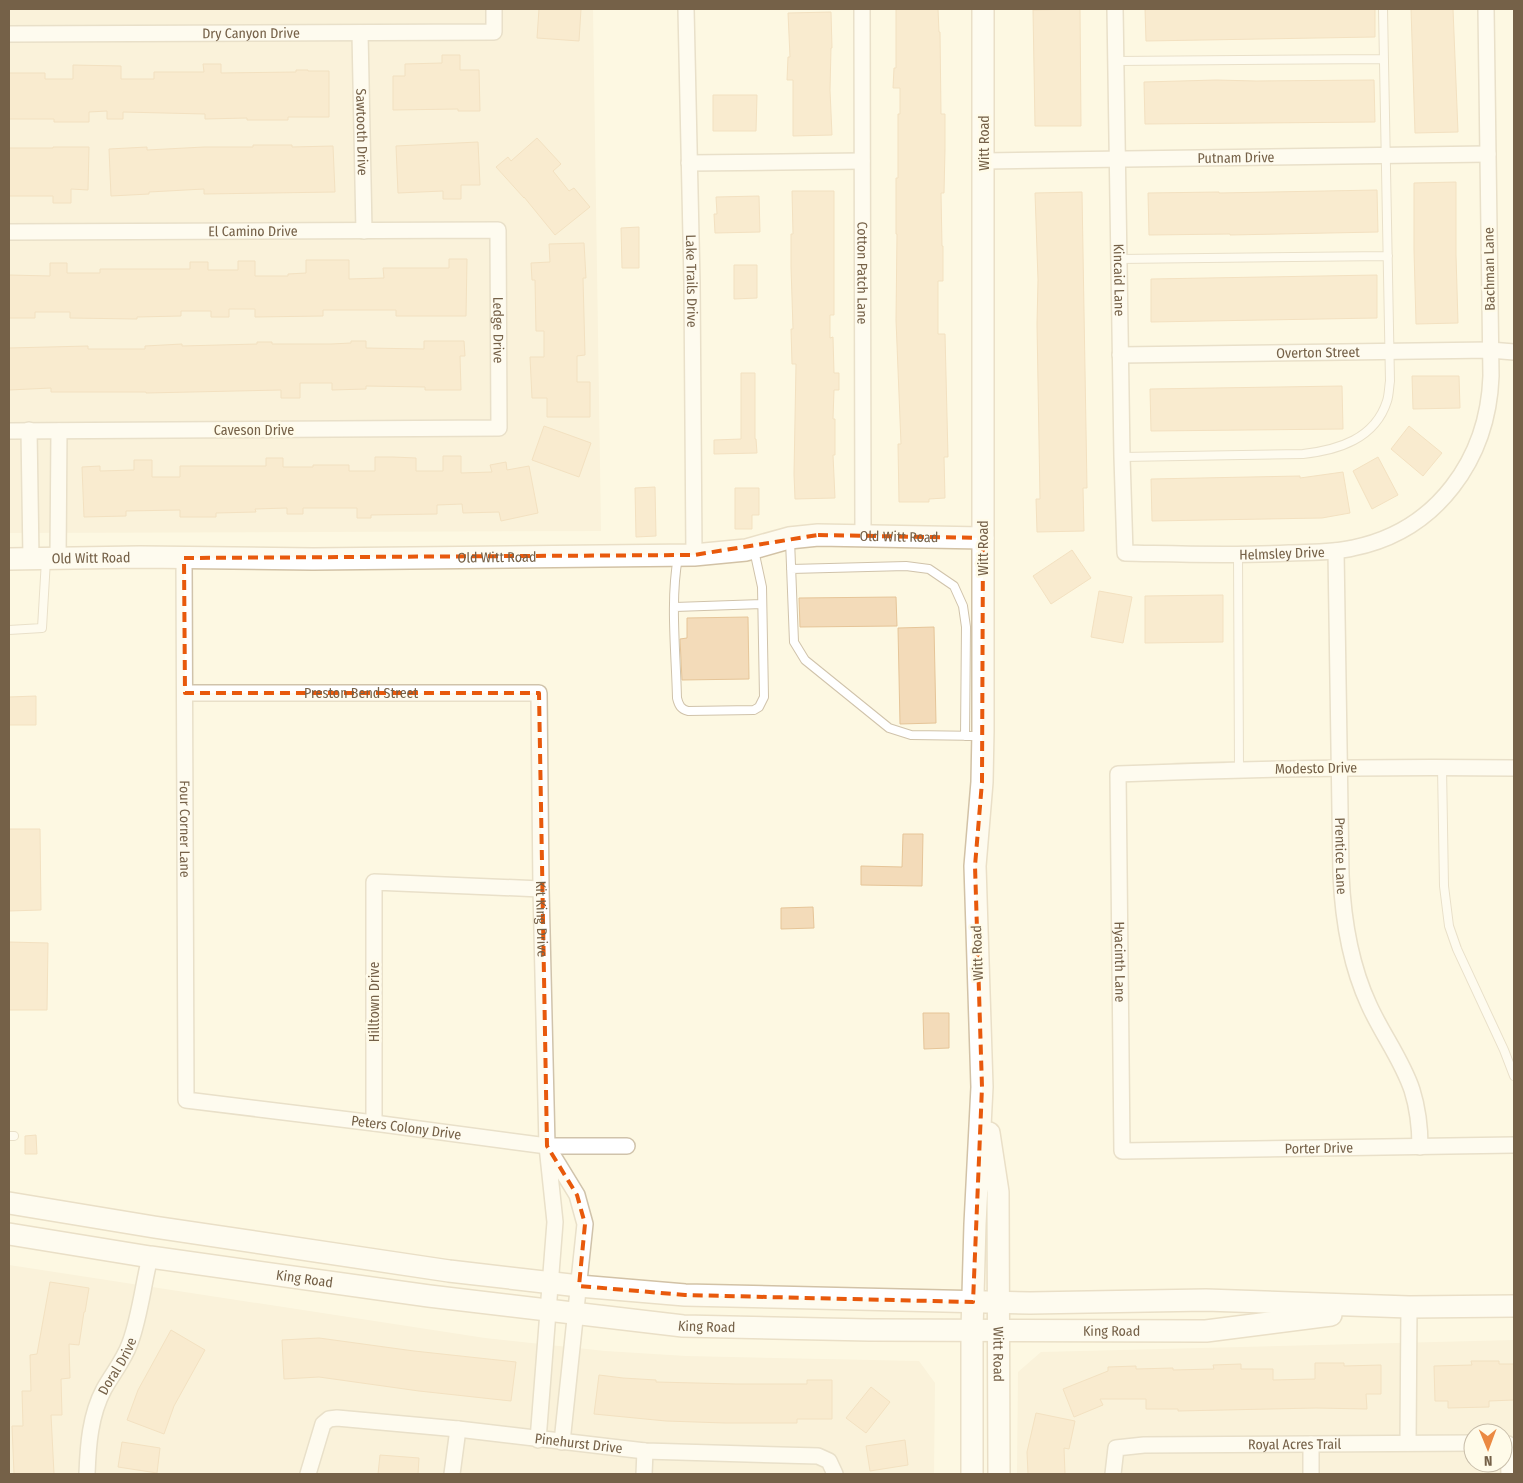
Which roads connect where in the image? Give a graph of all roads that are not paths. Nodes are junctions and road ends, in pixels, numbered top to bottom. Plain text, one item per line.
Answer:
1 (494, 9) edge
2 (686, 9) edge
3 (862, 9) edge
4 (983, 9) edge
5 (1115, 9) edge
6 (1383, 9) edge
7 (1486, 9) edge
8 (360, 33) junction
9 (9, 34) edge
10 (1384, 59) junction
11 (1116, 61) junction
12 (1488, 154) junction
13 (1386, 156) junction
14 (1117, 159) junction
15 (862, 161) junction
16 (984, 161) junction
17 (689, 163) junction
18 (498, 230) joint
19 (364, 231) junction
20 (9, 232) edge
21 (1388, 256) junction
22 (1119, 259) junction
23 (1490, 350) junction
24 (1390, 352) junction
25 (1514, 352) edge
26 (1120, 355) junction
27 (499, 428) joint
28 (9, 430) edge
29 (29, 430) junction
30 (59, 431) junction
31 (1122, 457) junction
32 (1430, 511) joint
33 (863, 537) junction
34 (790, 538) junction
35 (983, 538) junction
36 (754, 548) junction
37 (1336, 551) junction
38 (1125, 553) joint
39 (686, 555) junction
40 (1238, 556) junction
41 (45, 558) junction
42 (184, 558) junction
43 (9, 559) edge
44 (791, 570) junction
45 (762, 604) junction
46 (675, 607) junction
47 (9, 630) edge
48 (539, 693) joint
49 (185, 694) junction
50 (974, 736) junction
51 (1442, 767) junction
52 (1340, 768) junction
53 (1514, 768) edge
54 (1240, 770) junction
55 (1118, 774) joint
56 (541, 889) junction
57 (1514, 1076) edge
58 (982, 1087) junction
59 (186, 1100) joint
60 (374, 1123) junction
61 (1514, 1145) edge
62 (547, 1146) junction
63 (627, 1146) dead end
64 (1420, 1147) junction
65 (1122, 1151) joint
66 (9, 1203) edge
67 (154, 1227) junction
68 (9, 1234) edge
69 (150, 1257) junction
70 (551, 1282) junction
71 (579, 1286) junction
72 (973, 1302) junction
73 (999, 1302) junction
74 (1514, 1306) edge
75 (1409, 1307) junction
76 (548, 1311) junction
77 (576, 1314) junction
78 (972, 1330) junction
79 (999, 1331) junction
80 (458, 1429) junction
81 (538, 1440) junction
82 (562, 1442) junction
83 (1408, 1442) junction
84 (1463, 1443) edge
85 (1311, 1444) junction
86 (645, 1451) junction
87 (832, 1468) edge
88 (87, 1474) edge
89 (308, 1474) edge
90 (452, 1474) edge
91 (644, 1474) edge
92 (972, 1474) edge
93 (999, 1474) edge
94 (1113, 1474) edge
95 (1311, 1474) edge

1 - 8 street, Dry Canyon Drive
2 - 17 street, Lake Trails Drive
3 - 15 street, Cotton Patch Lane
4 - 16 street, Witt Road
5 - 11 street, Kincaid Lane
6 - 10 lane
7 - 12 street, Bachman Lane
8 - 9 street, Dry Canyon Drive
8 - 19 street, Sawtooth Drive
10 - 11 lane
10 - 13 lane
11 - 14 street, Kincaid Lane
12 - 13 street, Putnam Drive
12 - 23 street, Bachman Lane
13 - 14 street, Putnam Drive
13 - 21 lane
14 - 16 street, Putnam Drive
14 - 22 street, Kincaid Lane
15 - 17 street
15 - 33 street, Cotton Patch Lane
16 - 35 street, Witt Road
17 - 39 street, Lake Trails Drive
18 - 19 street, El Camino Drive
18 - 27 street, Ledge Drive
19 - 20 street, El Camino Drive
21 - 22 lane
21 - 24 lane
22 - 26 street, Kincaid Lane
23 - 24 street, Overton Street
23 - 25 street, Overton Street
23 - 32 street, Bachman Lane
24 - 26 street, Overton Street
24 - 31 lane
26 - 31 street, Kincaid Lane
27 - 30 street, Caveson Drive
28 - 29 street, Caveson Drive
29 - 30 street, Caveson Drive
29 - 41 street
30 - 41 street
31 - 38 street, Kincaid Lane
32 - 37 street, Helmsley Drive
33 - 34 street, Old Witt Road
33 - 35 street, Old Witt Road
34 - 36 street, Old Witt Road
34 - 44 lane
35 - 50 street, Witt Road
36 - 39 street, Old Witt Road
36 - 45 lane
37 - 40 street, Helmsley Drive
37 - 52 street, Prentice Lane
38 - 40 street, Helmsley Drive
39 - 42 street, Old Witt Road
39 - 46 lane
40 - 54 lane
41 - 42 street, Old Witt Road
41 - 43 street, Old Witt Road
41 - 47 lane
42 - 49 street, Four Corner Lane
44 - 50 lane
44 - 50 lane
45 - 46 lane
45 - 46 lane
48 - 49 street, Preston Bend Street
48 - 56 street, Kit King Drive
49 - 59 street, Four Corner Lane
50 - 58 street, Witt Road
51 - 52 street, Modesto Drive
51 - 53 street, Modesto Drive
51 - 57 lane
52 - 54 street, Modesto Drive
52 - 64 street, Prentice Lane
54 - 55 street, Modesto Drive
55 - 65 street, Hyacinth Lane
56 - 60 street, Hilltown Drive
56 - 62 street, Kit King Drive
58 - 72 street, Witt Road
58 - 73 street, Witt Road
59 - 60 street, Peters Colony Drive
60 - 62 street, Peters Colony Drive
61 - 64 street, Porter Drive
62 - 63 street, Peters Colony Drive
62 - 70 street, Kit King Drive
62 - 71 street
64 - 65 street, Porter Drive
66 - 67 street, King Road
67 - 69 street
67 - 70 street, King Road
68 - 69 street, King Road
69 - 76 street, King Road
69 - 88 street, Doral Drive
70 - 71 street, King Road
70 - 76 street, Kit King Drive
71 - 72 street, King Road
71 - 77 street
72 - 73 street, King Road
72 - 78 street, Witt Road
73 - 75 street, King Road
73 - 79 street, Witt Road
74 - 75 street, King Road
75 - 79 street, King Road
75 - 83 street
76 - 77 street, King Road
76 - 81 street, Kit King Drive
77 - 78 street, King Road
77 - 82 street
78 - 79 street, King Road
78 - 92 street, Witt Road
79 - 93 street, Witt Road
80 - 81 street, Pinehurst Drive
80 - 89 street, Pinehurst Drive
80 - 90 street
81 - 82 street, Pinehurst Drive
82 - 86 street, Pinehurst Drive
83 - 84 street, Royal Acres Trail
83 - 85 street, Royal Acres Trail
85 - 94 street, Royal Acres Trail
85 - 95 street
86 - 87 street, Pinehurst Drive
86 - 91 street

